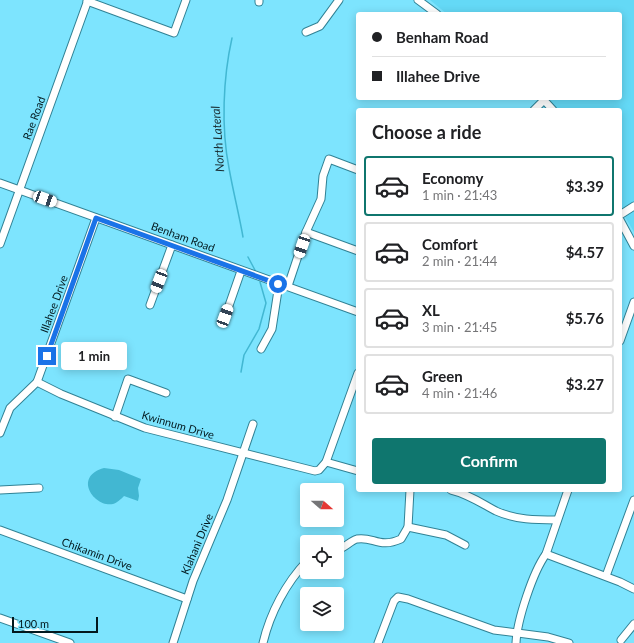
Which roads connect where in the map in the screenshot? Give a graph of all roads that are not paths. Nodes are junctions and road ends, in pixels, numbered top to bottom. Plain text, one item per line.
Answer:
1 (186, 0) edge
2 (339, 0) edge
3 (418, 0) edge
4 (88, 1) edge
5 (433, 12) edge
6 (306, 32) dead end
7 (542, 100) edge
8 (544, 100) edge
9 (536, 108) edge
10 (551, 108) edge
11 (356, 169) edge
12 (0, 182) edge
13 (20, 190) junction
14 (634, 206) edge
15 (622, 214) edge
16 (96, 218) junction
17 (622, 224) edge
18 (306, 232) junction
19 (0, 244) edge
20 (172, 245) junction
21 (634, 246) edge
22 (356, 250) edge
23 (241, 271) junction
24 (278, 284) junction
25 (288, 286) junction
26 (634, 302) edge
27 (150, 305) dead end
28 (356, 311) edge
29 (225, 316) dead end
30 (622, 336) edge
31 (261, 349) dead end
32 (356, 379) edge
33 (37, 382) junction
34 (166, 394) dead end
35 (115, 417) junction
36 (253, 424) dead end
37 (0, 433) edge
38 (242, 453) junction
39 (326, 462) junction
40 (356, 470) edge
41 (39, 488) dead end
42 (0, 490) edge
43 (410, 492) edge
44 (457, 492) edge
45 (567, 492) edge
46 (634, 500) edge
47 (557, 520) junction
48 (408, 527) junction
49 (0, 530) edge
50 (465, 545) dead end
51 (344, 546) edge
52 (546, 554) junction
53 (300, 569) edge
54 (606, 576) junction
55 (634, 589) edge
56 (187, 599) junction
57 (0, 618) edge
58 (633, 629) edge
59 (517, 633) junction
60 (621, 640) dead end
61 (70, 643) edge
62 (173, 643) edge
63 (263, 643) edge
64 (378, 643) edge
65 (516, 643) edge
66 (569, 643) edge

1 - 4 street
2 - 6 street
3 - 5 street
4 - 13 street, Rae Road
7 - 9 street
8 - 10 street
11 - 18 street
12 - 13 street, Benham Road
13 - 16 street, Benham Road
13 - 19 street, Rae Road
14 - 15 street
16 - 20 street, Benham Road
16 - 33 street, Illahee Drive
17 - 21 street
18 - 22 street
18 - 25 street
20 - 23 street, Benham Road
20 - 27 street
23 - 24 street, Benham Road
23 - 29 street
24 - 25 street, Benham Road
24 - 31 street
25 - 28 street, Benham Road
26 - 30 street
32 - 39 street
33 - 35 street, Kwinnum Drive
33 - 37 street, Illahee Drive
34 - 35 street
35 - 38 street, Kwinnum Drive
36 - 38 street, Klahani Drive
38 - 39 street, Kwinnum Drive
38 - 56 street, Klahani Drive
39 - 40 street
41 - 42 street
43 - 48 street
44 - 47 street
45 - 47 street
46 - 54 street
47 - 52 street
48 - 50 street
48 - 51 street
49 - 56 street, Chikamin Drive
52 - 54 street
52 - 59 street
53 - 63 street
54 - 55 street
56 - 62 street, Klahani Drive
57 - 61 street
58 - 60 street
59 - 64 street
59 - 65 street
59 - 66 street

